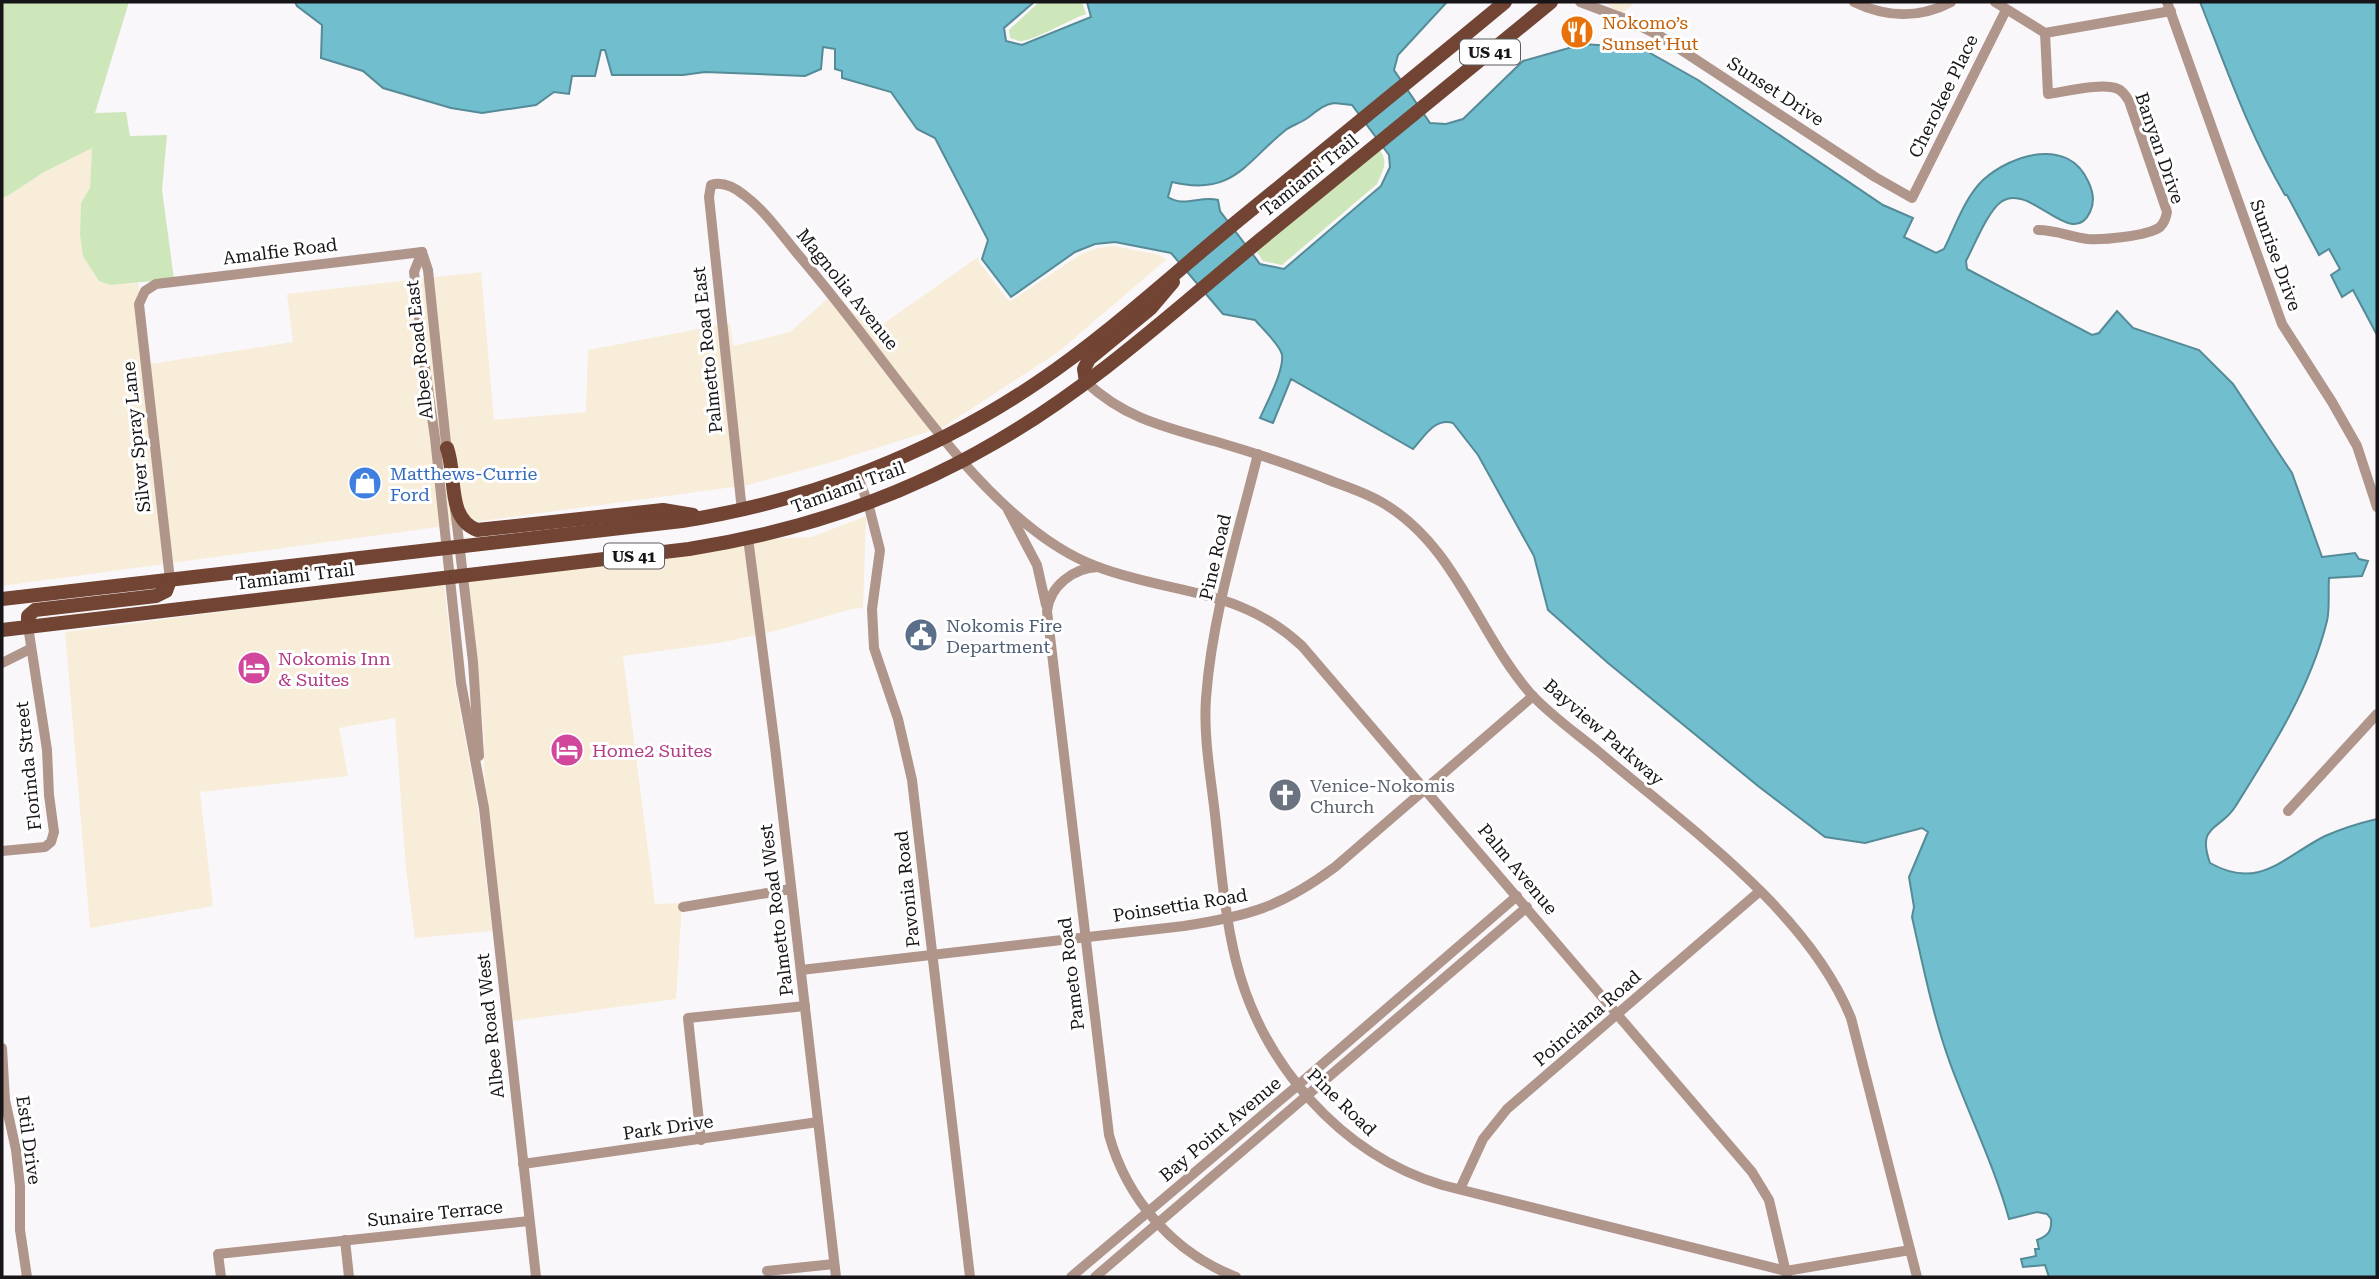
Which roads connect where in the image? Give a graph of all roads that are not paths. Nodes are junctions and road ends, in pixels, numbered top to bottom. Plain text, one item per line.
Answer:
1 (1505, 2) edge
2 (1551, 2) edge
3 (1580, 2) edge
4 (1854, 2) edge
5 (1951, 2) edge
6 (1995, 2) edge
7 (2169, 7) edge
8 (2006, 10) junction
9 (2045, 33) junction
10 (711, 185) joint
11 (1912, 198) joint
12 (2038, 230) dead end
13 (422, 252) junction
14 (1181, 269) junction
15 (145, 291) joint
16 (1086, 382) junction
17 (944, 438) junction
18 (447, 448) junction
19 (1258, 454) junction
20 (962, 461) junction
21 (857, 475) junction
22 (868, 503) junction
23 (1004, 505) junction
24 (2377, 507) edge
25 (742, 511) junction
26 (705, 518) junction
27 (748, 538) junction
28 (453, 547) junction
29 (1098, 567) junction
30 (456, 577) junction
31 (170, 580) junction
32 (1223, 598) junction
33 (2, 599) edge
34 (1047, 611) junction
35 (28, 626) junction
36 (2, 630) edge
37 (30, 649) junction
38 (2, 663) edge
39 (1533, 696) junction
40 (2377, 714) edge
41 (1427, 789) junction
42 (2288, 811) dead end
43 (2, 851) edge
44 (791, 889) junction
45 (1760, 891) junction
46 (1517, 896) junction
47 (683, 907) dead end
48 (1528, 907) junction
49 (1228, 919) junction
50 (1085, 936) junction
51 (932, 955) junction
52 (801, 970) junction
53 (805, 1006) junction
54 (1618, 1014) junction
55 (2, 1048) edge
56 (1297, 1086) junction
57 (1307, 1096) junction
58 (818, 1122) junction
59 (701, 1140) junction
60 (523, 1164) junction
61 (1460, 1189) junction
62 (1148, 1212) junction
63 (529, 1221) junction
64 (1158, 1223) junction
65 (345, 1241) junction
66 (1910, 1250) junction
67 (834, 1264) junction
68 (767, 1271) dead end
69 (1786, 1274) edge
70 (27, 1277) edge
71 (221, 1277) edge
72 (349, 1277) edge
73 (536, 1277) edge
74 (836, 1277) edge
75 (970, 1277) edge
76 (1071, 1277) edge
77 (1095, 1277) edge
78 (1237, 1277) edge
79 (1917, 1277) edge

1 - 14 main road, Tamiami Trail / US 41
2 - 16 main road, Tamiami Trail / US 41
3 - 11 street, Sunset Drive
4 - 5 street
6 - 8 street
7 - 9 street
7 - 24 street, Sunrise Drive
8 - 9 street
8 - 11 street, Cherokee Place
9 - 12 street, Banyan Drive
10 - 17 street, Magnolia Avenue
10 - 25 street, Palmetto Road East
13 - 15 street, Amalfie Road
13 - 18 street, Albee Road East
13 - 28 street, Albee Road East
14 - 16 main road
14 - 17 main road, Tamiami Trail / US 41
15 - 31 street, Silver Spray Lane
16 - 19 street, Bayview Parkway
16 - 20 main road, Tamiami Trail / US 41
17 - 20 street, Magnolia Avenue
17 - 21 main road, Tamiami Trail / US 41
18 - 26 main road
18 - 28 street, Albee Road East
19 - 32 street, Pine Road
19 - 39 street, Bayview Parkway
20 - 22 main road, Tamiami Trail / US 41
20 - 23 street, Palm Avenue
21 - 22 street, Pavonia Road
21 - 25 main road, Tamiami Trail / US 41
22 - 27 main road, Tamiami Trail / US 41
22 - 51 street, Pavonia Road
23 - 29 street, Palm Avenue
23 - 34 street, Pameto Road
25 - 26 main road, Tamiami Trail / US 41
26 - 28 main road, Tamiami Trail / US 41
27 - 30 main road, Tamiami Trail / US 41
27 - 44 street, Palmetto Road West
28 - 30 street, Albee Road East
28 - 31 main road, Tamiami Trail / US 41
29 - 32 street, Palm Avenue
29 - 34 street
30 - 35 main road, Tamiami Trail / US 41
30 - 60 street, Albee Road West
31 - 33 main road, Tamiami Trail / US 41
31 - 35 main road
32 - 41 street, Palm Avenue
32 - 49 street, Pine Road
34 - 50 street, Pameto Road
35 - 36 main road, Tamiami Trail / US 41
35 - 37 street, Florinda Street
37 - 38 street
37 - 43 street, Florinda Street
39 - 41 street, Poinsettia Road
39 - 45 street, Bayview Parkway
40 - 42 street
41 - 46 street, Palm Avenue
41 - 49 street, Poinsettia Road
44 - 47 street
44 - 52 street, Palmetto Road West
45 - 54 street, Poinciana Road
45 - 66 street, Bayview Parkway
46 - 48 street, Palm Avenue
46 - 56 street, Bay Point Avenue
48 - 54 street, Palm Avenue
48 - 57 street, Bay Point Avenue
49 - 50 street, Poinsettia Road
49 - 56 street, Pine Road
50 - 51 street, Poinsettia Road
50 - 62 street, Pameto Road
51 - 52 street, Poinsettia Road
51 - 75 street, Pavonia Road
52 - 53 street, Palmetto Road West
53 - 58 street, Palmetto Road West
53 - 59 street
54 - 61 street, Poinciana Road
54 - 69 street, Palm Avenue
55 - 70 street, Estil Drive
56 - 57 street, Pine Road
56 - 62 street, Bay Point Avenue
57 - 61 street, Pine Road
57 - 64 street, Bay Point Avenue
58 - 59 street, Park Drive
58 - 67 street, Palmetto Road West
59 - 60 street, Park Drive
60 - 63 street, Albee Road West
61 - 69 street, Pine Road
62 - 64 street, Pameto Road
62 - 76 street, Bay Point Avenue
63 - 65 street, Sunaire Terrace
63 - 73 street, Albee Road West
64 - 77 street, Bay Point Avenue
64 - 78 street, Pameto Road
65 - 71 street, Sunaire Terrace
65 - 72 street, Sunaire Terrace
66 - 69 street, Pine Road
66 - 79 street, Bayview Parkway
67 - 68 street
67 - 74 street, Palmetto Road West

